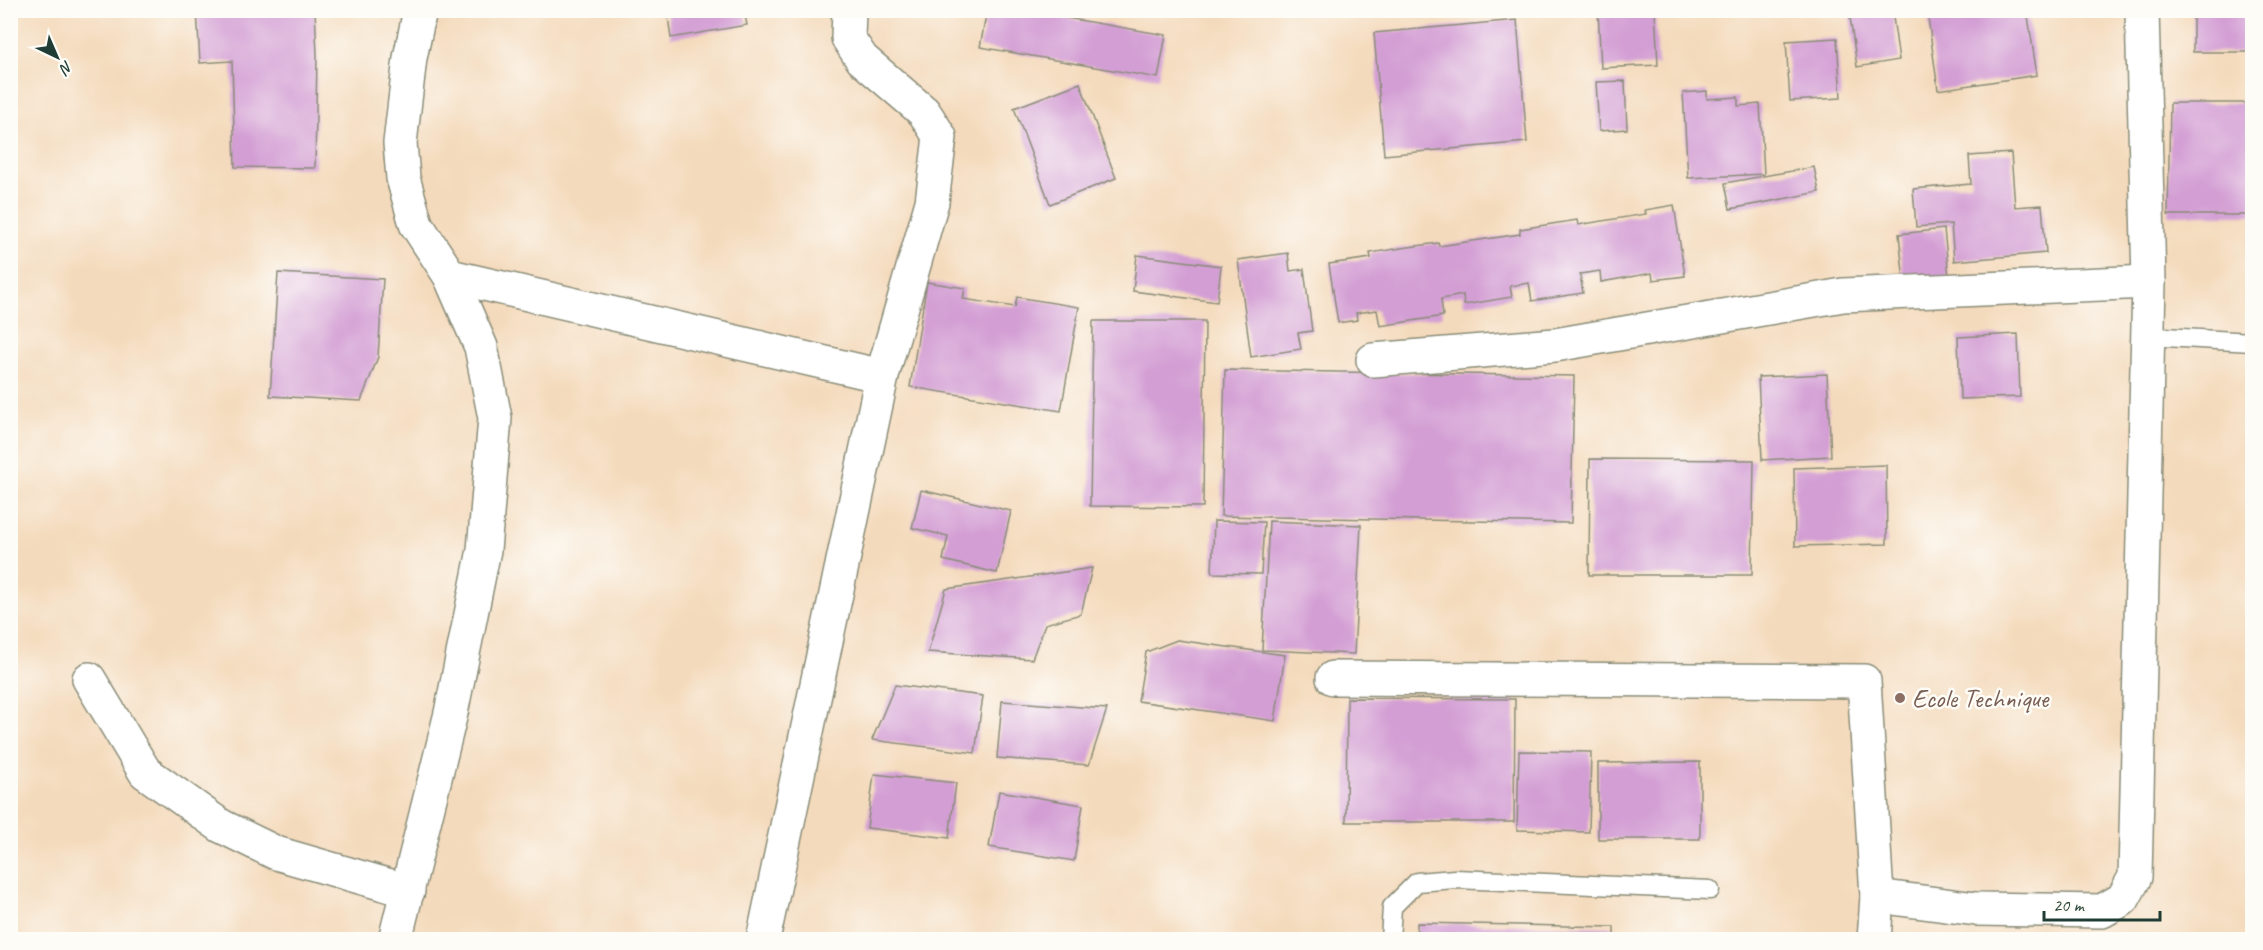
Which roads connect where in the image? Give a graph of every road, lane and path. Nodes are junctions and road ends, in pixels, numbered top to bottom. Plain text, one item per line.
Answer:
1 (420, 10) edge
2 (849, 10) edge
3 (2142, 10) edge
4 (450, 276) junction
5 (2149, 282) junction
6 (2147, 336) junction
7 (2253, 342) edge
8 (1372, 360) dead end
9 (882, 376) junction
10 (1333, 678) dead end
11 (89, 679) dead end
12 (1710, 890) dead end
13 (408, 891) junction
14 (1877, 896) junction
15 (394, 939) edge
16 (763, 939) edge
17 (1390, 939) edge
18 (1874, 939) edge

1 - 4 street
2 - 9 street
3 - 5 street
4 - 9 street
4 - 13 street
5 - 6 street
5 - 8 street
6 - 7 lane
6 - 14 street
9 - 16 street
10 - 14 street
11 - 13 street
12 - 17 lane
13 - 15 street
14 - 18 street

